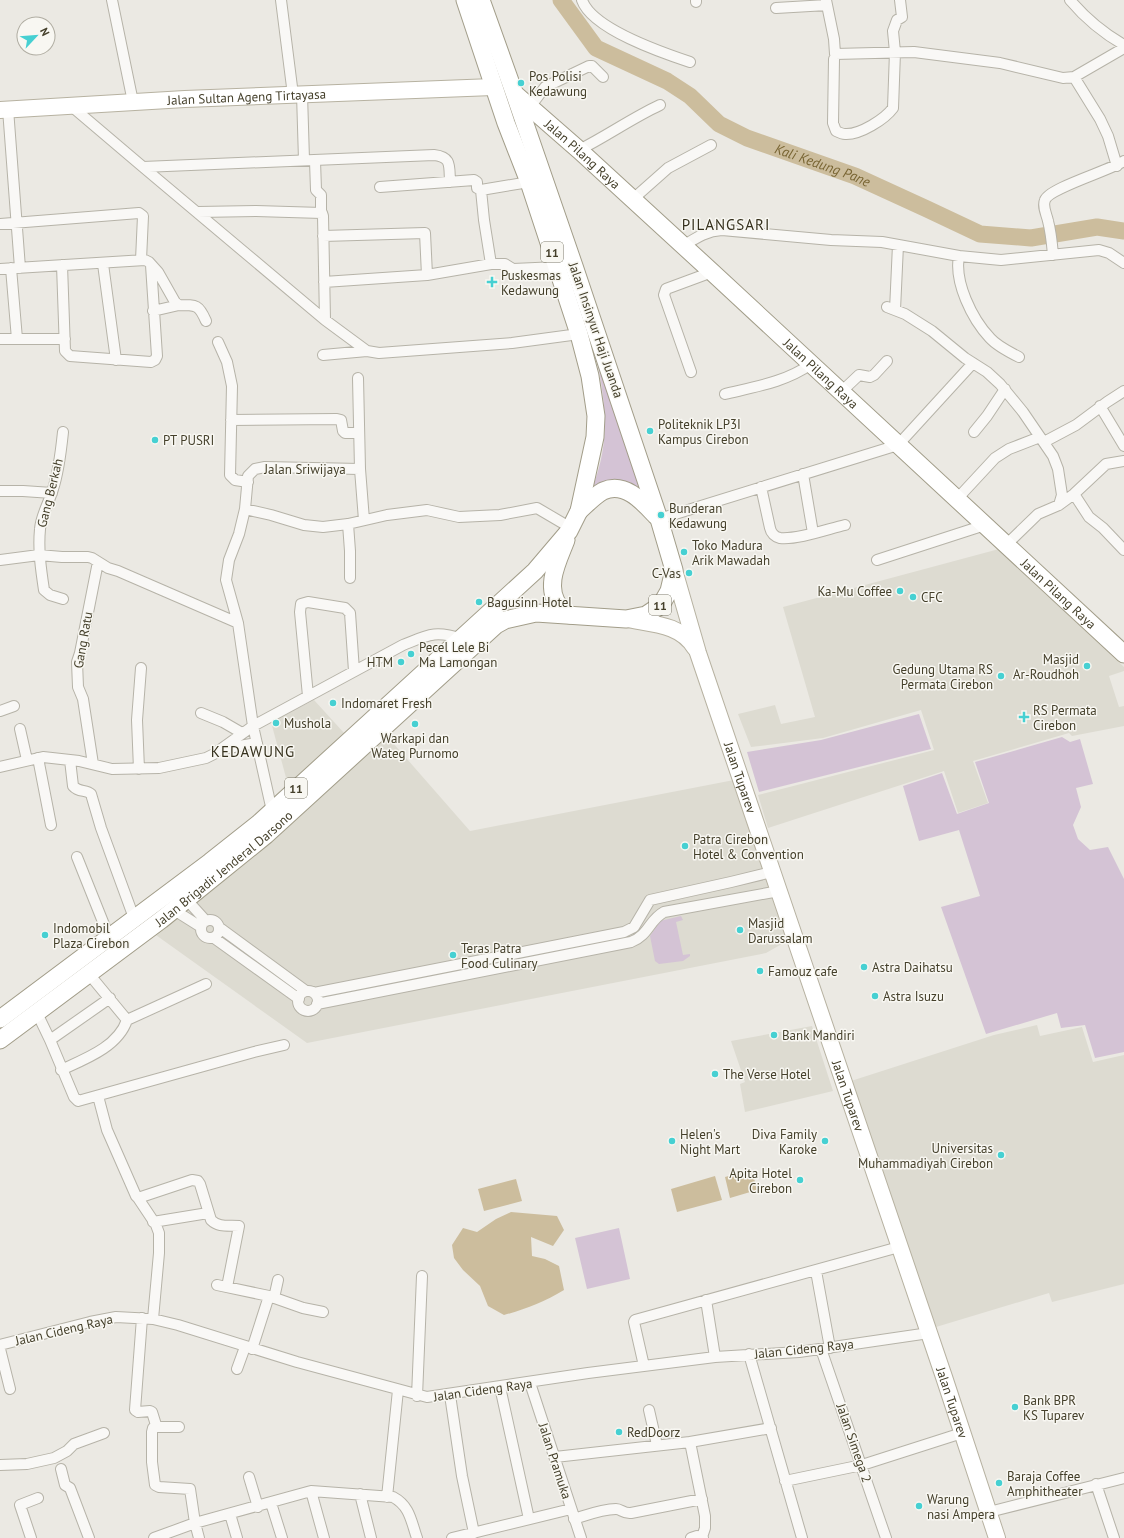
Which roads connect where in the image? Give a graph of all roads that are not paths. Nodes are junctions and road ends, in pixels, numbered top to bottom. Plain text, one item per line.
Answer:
1 (112, 0) edge
2 (281, 0) edge
3 (465, 0) edge
4 (481, 0) edge
5 (582, 0) edge
6 (900, 0) edge
7 (1070, 0) edge
8 (827, 3) edge
9 (776, 8) dead end
10 (1124, 45) edge
11 (1124, 48) edge
12 (895, 52) junction
13 (834, 59) dead end
14 (690, 62) dead end
15 (603, 77) dead end
16 (1074, 77) junction
17 (494, 87) junction
18 (297, 94) junction
19 (133, 102) junction
20 (660, 104) dead end
21 (70, 106) junction
22 (4, 109) edge
23 (527, 112) junction
24 (506, 123) junction
25 (711, 145) dead end
26 (579, 150) junction
27 (304, 160) junction
28 (315, 161) junction
29 (1121, 164) edge
30 (143, 167) junction
31 (450, 182) junction
32 (529, 182) junction
33 (380, 187) dead end
34 (481, 190) junction
35 (633, 199) junction
36 (198, 212) junction
37 (321, 213) junction
38 (17, 223) junction
39 (0, 224) edge
40 (323, 236) junction
41 (898, 245) junction
42 (683, 246) junction
43 (1053, 255) junction
44 (959, 256) junction
45 (141, 260) junction
46 (1124, 263) edge
47 (103, 264) junction
48 (491, 264) junction
49 (151, 265) junction
50 (62, 266) junction
51 (558, 267) junction
52 (15, 268) junction
53 (0, 269) edge
54 (712, 272) junction
55 (427, 275) junction
56 (324, 282) junction
57 (179, 306) junction
58 (153, 311) junction
59 (326, 320) junction
60 (206, 321) dead end
61 (579, 334) junction
62 (0, 339) edge
63 (17, 339) junction
64 (65, 340) junction
65 (218, 342) dead end
66 (367, 351) junction
67 (323, 355) dead end
68 (1018, 357) dead end
69 (116, 360) junction
70 (887, 360) dead end
71 (973, 363) junction
72 (811, 364) junction
73 (690, 372) dead end
74 (358, 378) dead end
75 (1005, 389) junction
76 (1124, 391) edge
77 (841, 392) junction
78 (725, 394) dead end
79 (1100, 406) junction
80 (231, 420) junction
81 (63, 432) dead end
82 (974, 432) dead end
83 (359, 433) junction
84 (1042, 439) junction
85 (898, 444) junction
86 (1124, 446) edge
87 (1124, 461) edge
88 (360, 469) junction
89 (803, 474) junction
90 (248, 482) junction
91 (761, 487) junction
92 (0, 490) edge
93 (52, 493) junction
94 (1074, 494) junction
95 (957, 499) junction
96 (1059, 505) junction
97 (245, 509) junction
98 (579, 511) junction
99 (659, 519) junction
100 (364, 520) junction
101 (348, 524) junction
102 (845, 525) dead end
103 (985, 526) junction
104 (570, 529) junction
105 (813, 533) junction
106 (1006, 545) junction
107 (1124, 550) edge
108 (39, 555) junction
109 (0, 560) edge
110 (877, 560) dead end
111 (98, 562) junction
112 (674, 570) junction
113 (350, 578) dead end
114 (63, 599) dead end
115 (570, 615) junction
116 (626, 619) junction
117 (238, 623) junction
118 (462, 639) junction
119 (698, 653) junction
120 (1124, 654) edge
121 (141, 668) dead end
122 (354, 671) junction
123 (308, 696) junction
124 (405, 699) junction
125 (14, 706) dead end
126 (0, 711) edge
127 (201, 713) dead end
128 (253, 726) junction
129 (20, 729) dead end
130 (242, 733) junction
131 (257, 743) junction
132 (220, 750) junction
133 (341, 757) junction
134 (38, 758) junction
135 (27, 760) junction
136 (70, 760) junction
137 (93, 764) junction
138 (0, 766) edge
139 (139, 769) junction
140 (272, 811) junction
141 (51, 825) dead end
142 (262, 830) junction
143 (77, 857) dead end
144 (765, 874) junction
145 (772, 892) junction
146 (188, 900) junction
147 (174, 910) junction
148 (134, 918) junction
149 (203, 924) junction
150 (220, 928) junction
151 (109, 937) junction
152 (214, 938) junction
153 (549, 947) junction
154 (535, 950) junction
155 (551, 958) junction
156 (537, 961) junction
157 (89, 974) junction
158 (206, 984) dead end
159 (310, 992) junction
160 (110, 998) junction
161 (299, 999) junction
162 (318, 1004) junction
163 (37, 1013) junction
164 (0, 1019) edge
165 (127, 1020) junction
166 (0, 1040) edge
167 (50, 1040) junction
168 (284, 1045) dead end
169 (61, 1070) junction
170 (98, 1096) junction
171 (138, 1198) junction
172 (208, 1213) junction
173 (153, 1222) junction
174 (899, 1247) junction
175 (816, 1271) junction
176 (422, 1276) dead end
177 (278, 1280) dead end
178 (271, 1297) junction
179 (706, 1300) junction
180 (323, 1312) dead end
181 (142, 1318) junction
182 (153, 1319) junction
183 (929, 1333) junction
184 (0, 1345) edge
185 (249, 1348) junction
186 (826, 1348) junction
187 (0, 1349) edge
188 (750, 1354) junction
189 (716, 1357) junction
190 (644, 1366) junction
191 (237, 1369) dead end
192 (530, 1383) junction
193 (500, 1387) junction
194 (10, 1389) dead end
195 (398, 1390) junction
196 (450, 1395) junction
197 (416, 1396) junction
198 (649, 1410) dead end
199 (156, 1425) junction
200 (179, 1427) dead end
201 (771, 1428) junction
202 (962, 1433) junction
203 (104, 1434) dead end
204 (690, 1442) junction
205 (656, 1445) junction
206 (555, 1457) junction
207 (0, 1465) edge
208 (862, 1465) junction
209 (61, 1469) dead end
210 (249, 1476) dead end
211 (1124, 1478) edge
212 (785, 1481) junction
213 (1096, 1484) junction
214 (311, 1491) junction
215 (360, 1494) junction
216 (388, 1497) junction
217 (38, 1498) dead end
218 (702, 1499) junction
219 (271, 1503) junction
220 (258, 1507) junction
221 (989, 1512) junction
222 (230, 1514) junction
223 (573, 1514) junction
224 (529, 1519) junction
225 (195, 1523) junction
226 (474, 1533) junction
227 (703, 1537) edge
228 (31, 1538) edge
229 (89, 1538) edge
230 (156, 1538) edge
231 (199, 1538) edge
232 (237, 1538) edge
233 (282, 1538) edge
234 (324, 1538) edge
235 (371, 1538) edge
236 (417, 1538) edge
237 (452, 1538) edge
238 (581, 1538) edge
239 (691, 1538) edge
240 (802, 1538) edge
241 (886, 1538) edge
242 (997, 1538) edge
243 (1114, 1538) edge

1 - 19 street
2 - 18 street
3 - 17 highway, Jalan Insinyur Haji Juanda / 11
4 - 23 highway, Jalan Insinyur Haji Juanda / 11
5 - 14 street
6 - 12 street
7 - 10 street
8 - 9 street
8 - 12 street
11 - 16 street
12 - 13 street
12 - 16 street
15 - 23 street
16 - 29 street
17 - 18 main road, Jalan Sultan Ageng Tirtayasa
17 - 24 highway, Jalan Insinyur Haji Juanda / 11
18 - 19 main road, Jalan Sultan Ageng Tirtayasa
18 - 27 street
19 - 21 main road, Jalan Sultan Ageng Tirtayasa
20 - 26 street
21 - 22 main road, Jalan Sultan Ageng Tirtayasa
21 - 30 street
22 - 38 street
23 - 24 highway
23 - 26 highway, Jalan Pilang Raya
23 - 99 highway, Jalan Insinyur Haji Juanda / 11
24 - 32 highway, Jalan Insinyur Haji Juanda / 11
25 - 35 street
26 - 35 highway, Jalan Pilang Raya
27 - 28 street
27 - 30 street
28 - 31 street
28 - 37 street
29 - 43 street
30 - 36 street
31 - 33 street
31 - 34 street
32 - 34 street
32 - 51 highway, Jalan Insinyur Haji Juanda / 11
34 - 48 street
35 - 42 highway, Jalan Pilang Raya
36 - 37 street
36 - 59 street
37 - 40 street
38 - 39 street
38 - 45 street
38 - 52 street
40 - 55 street
40 - 56 street
41 - 42 street
41 - 44 street
41 - 71 street
42 - 54 highway, Jalan Pilang Raya
43 - 44 street
43 - 46 street
44 - 68 street
45 - 47 street
45 - 49 street
47 - 50 street
47 - 69 street
48 - 51 street
48 - 55 street
49 - 57 street
49 - 58 street
50 - 52 street
50 - 64 street
51 - 61 highway, Jalan Insinyur Haji Juanda / 11
52 - 53 street
52 - 63 street
54 - 72 highway, Jalan Pilang Raya
54 - 73 street
55 - 56 street
56 - 59 street
57 - 58 street
57 - 60 street
58 - 69 street
59 - 66 street
61 - 66 street
61 - 98 highway, Jalan Insinyur Haji Juanda / 11
62 - 63 street
63 - 64 street
64 - 69 street
65 - 80 street
66 - 67 street
70 - 77 street
71 - 75 street
71 - 85 street
72 - 77 highway, Jalan Pilang Raya
72 - 78 street
74 - 83 street, Jalan Sriwijaya
75 - 82 street
75 - 84 street
76 - 79 street
77 - 85 highway, Jalan Pilang Raya
79 - 84 street
79 - 86 street
80 - 83 street
80 - 90 street
81 - 93 street, Gang Berkah
83 - 88 street, Jalan Sriwijaya
84 - 95 street
84 - 96 street
85 - 89 street
85 - 95 highway, Jalan Pilang Raya
87 - 94 street
88 - 90 street, Jalan Sriwijaya
88 - 100 street
89 - 91 street
89 - 105 street
90 - 97 street, Jalan Sriwijaya
91 - 99 street
91 - 105 street
92 - 93 street
93 - 108 street, Gang Berkah
94 - 96 street
94 - 107 street
95 - 103 highway, Jalan Pilang Raya
96 - 106 street
97 - 101 street
97 - 117 street, Jalan Sriwijaya
98 - 99 highway
98 - 104 highway, Jalan Brigadir Jenderal Darsono / 11
99 - 112 highway, Jalan Insinyur Haji Juanda / 11
100 - 101 street
100 - 104 street
101 - 113 street
102 - 105 street
103 - 106 highway, Jalan Pilang Raya
103 - 110 street
104 - 115 highway
104 - 118 highway, Jalan Brigadir Jenderal Darsono / 11
106 - 120 highway, Jalan Pilang Raya
108 - 109 street
108 - 111 street
108 - 114 street, Gang Berkah
111 - 117 street
111 - 137 street, Gang Ratu
112 - 116 highway, 11
112 - 119 main road, Jalan Tuparev
115 - 116 highway, Jalan Brigadir Jenderal Darsono / 11
115 - 124 highway, Jalan Brigadir Jenderal Darsono / 11
116 - 119 main road
117 - 128 street, Jalan Sriwijaya
118 - 122 street
118 - 124 highway, Jalan Brigadir Jenderal Darsono / 11
119 - 144 main road, Jalan Tuparev
121 - 139 street
122 - 123 street
122 - 123 street
123 - 128 street
124 - 133 highway, Jalan Brigadir Jenderal Darsono / 11
125 - 126 street
127 - 130 street
128 - 130 street
128 - 131 street, Jalan Sriwijaya
129 - 135 street
130 - 132 street
131 - 132 street
131 - 140 street, Jalan Sriwijaya
132 - 139 street
133 - 140 highway, Jalan Brigadir Jenderal Darsono / 11
133 - 142 highway, Jalan Brigadir Jenderal Darsono / 11
134 - 135 street
134 - 136 street
134 - 141 street
135 - 138 street
136 - 137 street
136 - 148 street
137 - 139 street
140 - 142 highway, Jalan Brigadir Jenderal Darsono / 11
142 - 146 highway, Jalan Brigadir Jenderal Darsono / 11
142 - 148 highway, Jalan Brigadir Jenderal Darsono / 11
143 - 151 street
144 - 145 main road, Jalan Tuparev
144 - 153 street
145 - 155 street
145 - 174 main road, Jalan Tuparev
146 - 147 highway, Jalan Brigadir Jenderal Darsono / 11
146 - 149 street
147 - 149 street
147 - 157 highway, Jalan Brigadir Jenderal Darsono / 11
148 - 151 highway, Jalan Brigadir Jenderal Darsono / 11
149 - 150 street
149 - 152 street
150 - 152 street
150 - 159 street
151 - 164 highway, Jalan Brigadir Jenderal Darsono / 11
152 - 161 street
153 - 154 street
153 - 155 street
154 - 156 street
154 - 159 street
155 - 156 street
156 - 162 street
157 - 160 street
157 - 163 highway, Jalan Brigadir Jenderal Darsono / 11
158 - 165 street
159 - 161 street
159 - 162 street
160 - 165 street
160 - 167 street
161 - 162 street
163 - 166 highway, Jalan Brigadir Jenderal Darsono / 11
163 - 167 street
165 - 169 street
167 - 169 street
168 - 170 street
169 - 170 street
170 - 171 street
171 - 172 street
171 - 173 street
172 - 173 street
172 - 178 street
173 - 182 street
174 - 175 street
174 - 183 main road, Jalan Tuparev
175 - 179 street
175 - 186 street, Jalan Simega 2
176 - 197 street
177 - 178 street
178 - 180 street
178 - 185 street
179 - 189 street
179 - 190 street
181 - 182 street, Jalan Cideng Raya
181 - 184 street, Jalan Cideng Raya
181 - 199 street
182 - 185 street, Jalan Cideng Raya
183 - 186 street, Jalan Cideng Raya
183 - 202 main road, Jalan Tuparev
185 - 191 street
185 - 195 street, Jalan Cideng Raya
186 - 188 street, Jalan Cideng Raya
186 - 208 street, Jalan Simega 2
187 - 194 street
188 - 189 street, Jalan Cideng Raya
188 - 201 street
189 - 190 street, Jalan Cideng Raya
190 - 192 street, Jalan Cideng Raya
192 - 193 street, Jalan Cideng Raya
192 - 206 street, Jalan Pramuka
193 - 196 street, Jalan Cideng Raya
193 - 224 street
195 - 197 street, Jalan Cideng Raya
195 - 216 street
196 - 197 street, Jalan Cideng Raya
196 - 226 street
198 - 205 street
199 - 200 street
199 - 225 street
201 - 204 street
201 - 212 street
202 - 208 street
202 - 221 main road, Jalan Tuparev
203 - 207 street
204 - 205 street
204 - 218 street
205 - 206 street
206 - 223 street, Jalan Pramuka
208 - 212 street
208 - 241 street, Jalan Simega 2
209 - 229 street
210 - 220 street
211 - 213 street
212 - 240 street
213 - 221 street
213 - 243 street
214 - 215 street
214 - 219 street
214 - 234 street
215 - 216 street
215 - 235 street
216 - 236 street
217 - 228 street
218 - 223 street
218 - 227 street
219 - 220 street
219 - 233 street
220 - 222 street
221 - 242 main road, Jalan Tuparev
222 - 225 street
222 - 232 street
223 - 224 street
223 - 238 street, Jalan Pramuka
224 - 226 street
225 - 230 street
225 - 231 street
226 - 237 street
227 - 239 street

